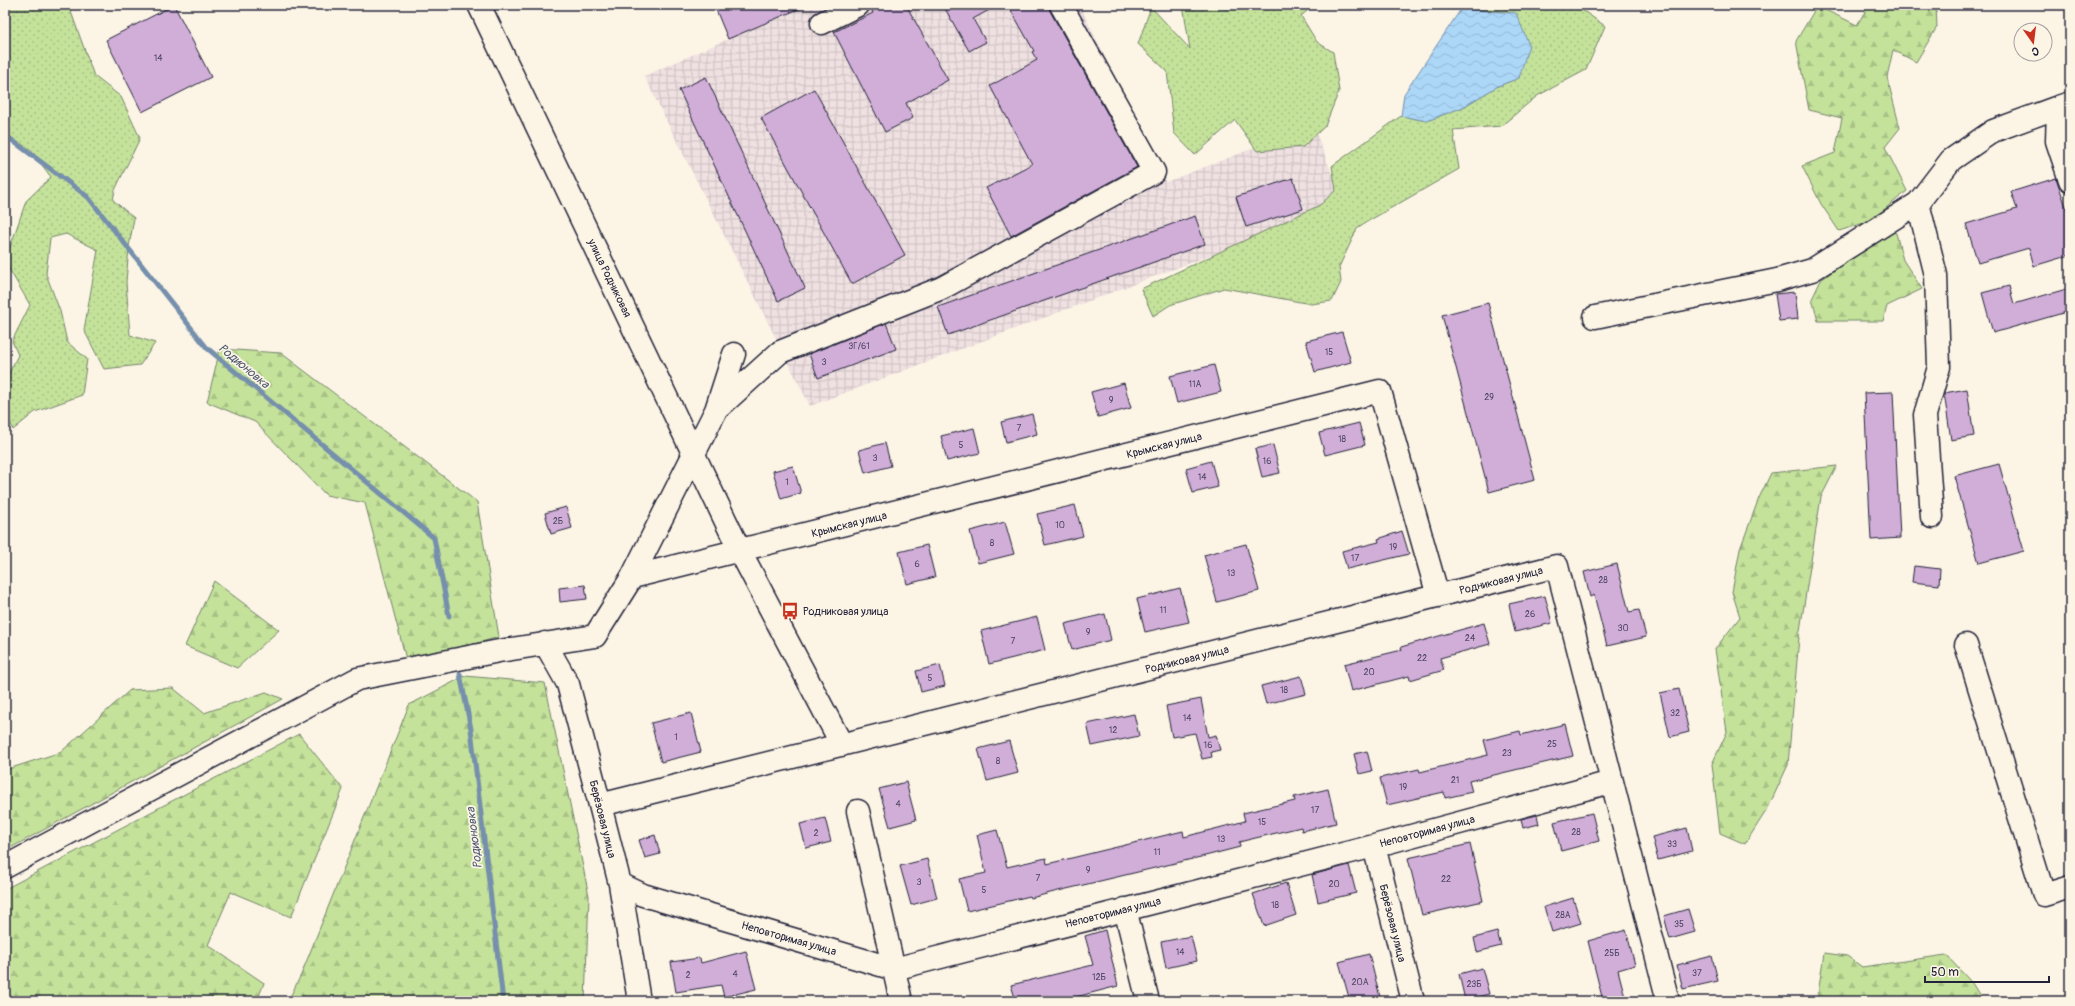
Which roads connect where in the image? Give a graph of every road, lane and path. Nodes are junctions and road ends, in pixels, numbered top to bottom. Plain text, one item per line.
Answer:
1 (479, 5) edge
2 (858, 5) edge
3 (1061, 5) edge
4 (822, 23) dead end
5 (2064, 105) edge
6 (2070, 180) edge
7 (1918, 203) junction
8 (1595, 317) dead end
9 (734, 354) dead end
10 (716, 410) junction
11 (694, 453) junction
12 (1932, 516) dead end
13 (740, 551) junction
14 (632, 577) junction
15 (1438, 596) junction
16 (545, 643) junction
17 (1966, 645) dead end
18 (842, 745) junction
19 (1611, 782) junction
20 (600, 805) junction
21 (858, 811) dead end
22 (1374, 846) junction
23 (5, 867) edge
24 (620, 884) junction
25 (2070, 887) edge
26 (1125, 909) junction
27 (894, 969) junction
28 (639, 1001) edge
29 (901, 1001) edge
30 (1148, 1001) edge
31 (1413, 1001) edge
32 (1668, 1001) edge

1 - 11 street, улица Родниковая
2 - 4 street
3 - 10 street
5 - 6 street
5 - 7 street
7 - 8 street
7 - 12 street
9 - 10 street
10 - 11 street
11 - 13 street, улица Родниковая
11 - 14 street
13 - 14 street
13 - 15 street, Крымская улица
13 - 18 street, улица Родниковая
14 - 16 street
15 - 18 street, Родниковая улица
15 - 19 street, Родниковая улица
16 - 20 street, Берёзовая улица
16 - 23 street
17 - 25 street
18 - 20 street, Родниковая улица
19 - 22 street, Неповторимая улица
19 - 32 street
20 - 24 street, Берёзовая улица
21 - 27 street
22 - 26 street, Неповторимая улица
22 - 31 street, Берёзовая улица
24 - 27 street, Неповторимая улица
24 - 28 street, Берёзовая улица
26 - 27 street, Неповторимая улица
26 - 30 street
27 - 29 street

